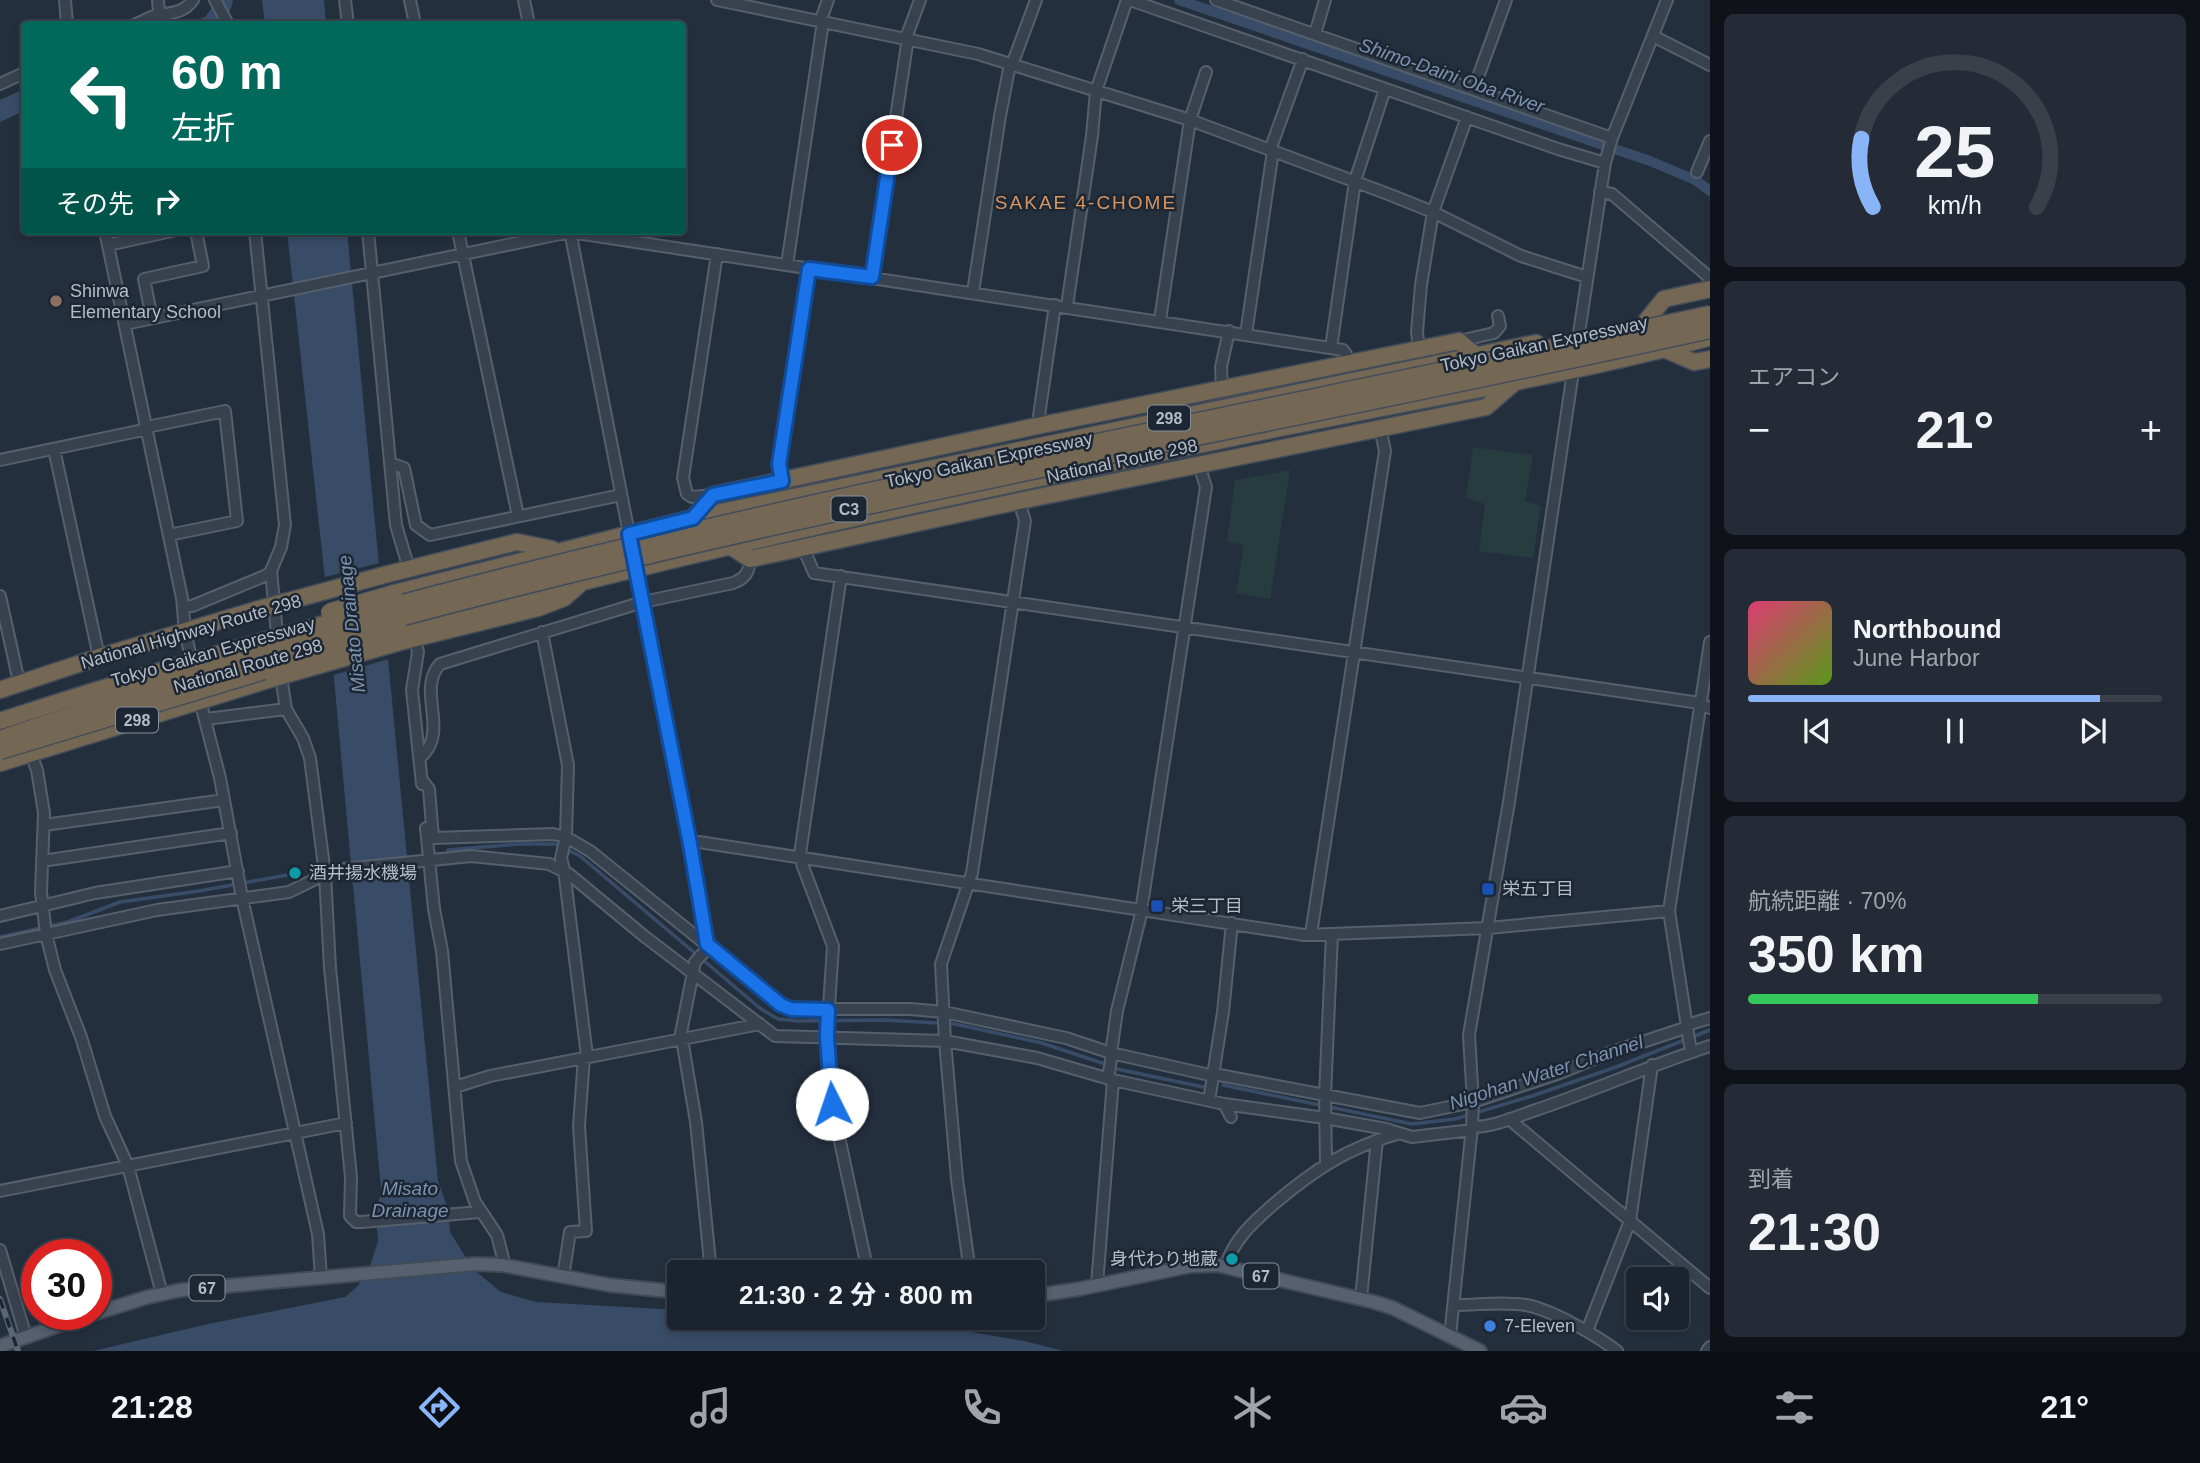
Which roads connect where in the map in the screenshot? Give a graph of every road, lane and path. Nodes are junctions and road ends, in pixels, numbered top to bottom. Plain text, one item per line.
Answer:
1 (65, 0) edge
2 (158, 0) edge
3 (193, 0) edge
4 (215, 0) edge
5 (345, 0) edge
6 (410, 0) edge
7 (524, 0) edge
8 (717, 0) edge
9 (828, 0) edge
10 (919, 0) edge
11 (1036, 0) edge
12 (1129, 0) edge
13 (1216, 0) edge
14 (1325, 0) edge
15 (1506, 0) edge
16 (1667, 0) edge
17 (159, 14) junction
18 (67, 21) edge
19 (143, 21) edge
20 (227, 21) edge
21 (348, 21) edge
22 (414, 21) edge
23 (528, 21) edge
24 (822, 22) junction
25 (1315, 34) junction
26 (1653, 36) junction
27 (907, 38) junction
28 (1303, 59) junction
29 (1011, 65) junction
30 (1710, 65) edge
31 (1206, 72) dead end
32 (21, 74) edge
33 (0, 84) edge
34 (1474, 88) junction
35 (1385, 89) junction
36 (1096, 91) junction
37 (1467, 117) junction
38 (1190, 120) junction
39 (1612, 138) junction
40 (1710, 141) edge
41 (1272, 150) junction
42 (1605, 163) junction
43 (1698, 172) dead end
44 (1355, 181) junction
45 (1600, 192) junction
46 (1433, 212) junction
47 (106, 235) edge
48 (154, 235) edge
49 (197, 235) edge
50 (256, 235) edge
51 (368, 235) edge
52 (459, 235) edge
53 (552, 235) edge
54 (571, 235) edge
55 (596, 235) edge
56 (108, 245) junction
57 (718, 254) junction
58 (463, 255) junction
59 (787, 265) junction
60 (809, 269) junction
61 (372, 273) junction
62 (1587, 276) junction
63 (872, 277) junction
64 (1710, 278) edge
65 (1710, 289) edge
66 (972, 292) junction
67 (266, 294) junction
68 (1061, 305) junction
69 (1710, 307) edge
70 (1710, 314) edge
71 (1499, 316) dead end
72 (152, 318) junction
73 (1160, 320) junction
74 (1647, 320) junction
75 (125, 324) junction
76 (1710, 330) edge
77 (1229, 331) junction
78 (1246, 334) junction
79 (1579, 334) junction
80 (1710, 337) edge
81 (1459, 341) junction
82 (1331, 348) junction
83 (1419, 348) junction
84 (1664, 349) junction
85 (1475, 355) junction
86 (1710, 359) edge
87 (1348, 362) junction
88 (1573, 369) junction
89 (1517, 380) junction
90 (1222, 388) junction
91 (1042, 425) junction
92 (147, 428) junction
93 (1380, 428) junction
94 (54, 449) junction
95 (0, 460) edge
96 (390, 463) junction
97 (1199, 465) junction
98 (782, 481) junction
99 (621, 495) junction
100 (713, 495) junction
101 (1019, 501) junction
102 (518, 516) junction
103 (693, 518) junction
104 (629, 534) junction
105 (169, 535) junction
106 (730, 545) junction
107 (803, 547) junction
108 (560, 550) junction
109 (750, 559) junction
110 (636, 568) junction
111 (408, 569) junction
112 (271, 571) junction
113 (841, 576) junction
114 (412, 588) junction
115 (394, 593) joint
116 (0, 596) edge
117 (1012, 601) junction
118 (643, 602) junction
119 (183, 607) junction
120 (1183, 626) junction
121 (185, 631) junction
122 (542, 632) junction
123 (410, 635) junction
124 (1710, 642) edge
125 (1353, 653) junction
126 (13, 656) junction
127 (99, 657) junction
128 (0, 660) edge
129 (1527, 677) junction
130 (22, 682) junction
131 (0, 690) edge
132 (200, 700) junction
133 (1705, 706) edge
134 (286, 709) junction
135 (0, 712) edge
136 (206, 719) junction
137 (0, 721) edge
138 (0, 739) edge
139 (0, 751) edge
140 (31, 754) junction
141 (421, 757) junction
142 (0, 763) edge
143 (422, 780) junction
144 (224, 800) junction
145 (44, 825) junction
146 (231, 833) junction
147 (566, 837) junction
148 (690, 844) junction
149 (801, 858) junction
150 (42, 861) junction
151 (424, 861) junction
152 (564, 870) junction
153 (330, 872) junction
154 (238, 873) junction
155 (969, 883) junction
156 (242, 897) junction
157 (41, 905) junction
158 (1141, 910) junction
159 (1669, 911) junction
160 (0, 916) edge
161 (1232, 923) junction
162 (1488, 928) junction
163 (46, 934) junction
164 (1311, 934) junction
165 (1332, 934) junction
166 (0, 944) edge
167 (706, 947) junction
168 (694, 967) junction
169 (828, 1010) junction
170 (944, 1012) junction
171 (1710, 1018) edge
172 (760, 1024) junction
173 (1688, 1027) junction
174 (827, 1037) junction
175 (681, 1040) junction
176 (945, 1041) junction
177 (1710, 1046) edge
178 (1691, 1052) junction
179 (1111, 1053) junction
180 (586, 1057) junction
181 (1652, 1065) junction
182 (1214, 1075) junction
183 (1110, 1079) junction
184 (455, 1087) junction
185 (1325, 1096) junction
186 (1209, 1101) junction
187 (1473, 1102) junction
188 (1224, 1104) junction
189 (1231, 1117) dead end
190 (1325, 1118) junction
191 (1509, 1119) junction
192 (346, 1122) junction
193 (1472, 1129) junction
194 (296, 1132) junction
195 (1397, 1134) junction
196 (1377, 1140) junction
197 (1326, 1163) junction
198 (128, 1166) junction
199 (0, 1191) edge
200 (480, 1212) junction
201 (1630, 1221) junction
202 (0, 1250) edge
203 (710, 1260) edge
204 (865, 1260) edge
205 (968, 1260) edge
206 (502, 1265) junction
207 (1225, 1267) junction
208 (563, 1277) junction
209 (321, 1278) junction
210 (1097, 1285) junction
211 (1710, 1288) edge
212 (667, 1291) edge
213 (162, 1294) junction
214 (1045, 1294) edge
215 (1360, 1298) junction
216 (1455, 1305) junction
217 (112, 1309) edge
218 (47, 1330) edge
219 (1587, 1332) junction
220 (1450, 1336) junction
221 (26, 1337) junction
222 (0, 1346) edge
223 (1480, 1351) edge
224 (1617, 1351) edge

1 - 18 street
2 - 17 street
3 - 17 street
4 - 20 street
5 - 21 street
6 - 22 street
7 - 23 street
8 - 24 street
9 - 24 street
10 - 27 street
11 - 29 street
12 - 28 street
12 - 36 street
13 - 25 street
14 - 25 street
15 - 34 street
16 - 26 street
17 - 19 street
24 - 27 street
24 - 59 street
25 - 34 street
26 - 30 street
26 - 39 street
27 - 29 street
27 - 63 street
28 - 35 street
28 - 41 street
29 - 36 street
29 - 66 street
31 - 38 street
32 - 33 street
34 - 39 street
35 - 37 street
35 - 44 street
36 - 38 street
36 - 68 street
37 - 42 street
37 - 46 street
38 - 41 street
38 - 73 street
39 - 42 street
40 - 43 street
41 - 44 street
41 - 78 street
42 - 45 street
44 - 46 street
44 - 82 street
45 - 62 street
45 - 64 street
46 - 62 street
46 - 83 street
47 - 56 street
48 - 56 street
49 - 72 street
50 - 67 street
51 - 61 street
52 - 58 street
53 - 58 street
54 - 99 street
55 - 57 street
56 - 75 street
57 - 59 street
57 - 100 street
58 - 61 street
58 - 102 street
59 - 60 street
60 - 63 street
60 - 98 street
61 - 67 street
61 - 96 street
62 - 79 street
63 - 66 street
65 - 74 highway
66 - 68 street
67 - 72 street
67 - 112 street
68 - 73 street
68 - 91 street
69 - 74 highway, National Route 298 / 298
70 - 137 highway, Tokyo Gaikan Expressway / C3, bridge
71 - 81 street
72 - 75 street
73 - 77 street
74 - 79 highway, National Route 298 / 298
75 - 92 street
76 - 138 highway, Tokyo Gaikan Expressway / C3, bridge
77 - 78 street
77 - 90 street
78 - 82 street
79 - 85 highway, National Route 298 / 298
79 - 88 street
80 - 84 highway, National Route 298 / 298
81 - 83 highway, 298
81 - 85 highway
82 - 87 street
83 - 87 highway, 298
84 - 86 highway
84 - 88 highway, National Route 298 / 298
85 - 103 highway, National Route 298 / 298
87 - 90 highway, 298
88 - 89 highway, National Route 298 / 298
88 - 129 street
89 - 93 highway, National Route 298 / 298
89 - 106 highway, National Route 298 / 298
90 - 91 highway, 298
91 - 98 highway, 298
92 - 94 street
92 - 105 street
92 - 105 street
93 - 97 highway, National Route 298 / 298
93 - 125 street
94 - 95 street
94 - 127 street
96 - 102 street
96 - 111 street
97 - 101 highway, National Route 298 / 298
97 - 120 street
98 - 100 highway, 298
99 - 102 street
99 - 104 street
100 - 103 highway
101 - 107 highway, National Route 298 / 298
101 - 117 street
103 - 104 highway, National Route 298 / 298
104 - 108 highway, National Route 298 / 298
104 - 110 street
105 - 119 street
106 - 109 highway
106 - 110 highway, National Route 298 / 298
107 - 109 highway, National Route 298 / 298
107 - 113 street
108 - 111 highway, National Route 298 / 298
108 - 114 highway, National Route 298 / 298
109 - 118 street
110 - 118 street
110 - 123 highway, National Route 298 / 298
111 - 114 street
111 - 121 highway, National Route 298 / 298, bridge
112 - 119 street
112 - 134 street
113 - 117 street
113 - 149 street
114 - 115 highway, National Route 298 / 298
115 - 135 highway, National Highway Route 298 / 298, bridge
116 - 126 street
117 - 120 street
117 - 155 street
118 - 122 street
118 - 148 street
119 - 121 street
120 - 125 street
120 - 158 street
121 - 127 highway, National Route 298 / 298
121 - 132 street
122 - 141 street
122 - 147 street
123 - 132 highway, National Route 298 / 298, bridge
123 - 139 highway, 298, bridge
123 - 141 street
124 - 133 street
125 - 129 street
125 - 164 street
126 - 128 street
126 - 130 street
127 - 130 highway, National Route 298 / 298
129 - 133 street
129 - 162 street
130 - 131 highway, National Route 298 / 298
132 - 136 street
132 - 140 highway, National Route 298 / 298
133 - 159 street
134 - 136 street
134 - 153 street
136 - 144 street
140 - 142 highway, National Route 298 / 298
140 - 145 street
141 - 143 street
143 - 147 street
143 - 151 street
144 - 145 street
144 - 146 street
145 - 150 street
146 - 150 street
146 - 154 street
147 - 152 street
147 - 167 street
148 - 149 street
148 - 167 street
149 - 155 street
149 - 169 street
150 - 157 street
151 - 152 street
151 - 153 street
151 - 184 street
152 - 168 street
152 - 180 street
153 - 156 street
153 - 192 street
154 - 156 street
154 - 157 street
155 - 158 street
155 - 170 street
156 - 163 street
156 - 194 street
157 - 160 street
157 - 163 street
158 - 161 street
158 - 179 street
159 - 162 street
159 - 173 street
161 - 164 street
161 - 182 street
162 - 165 street
162 - 187 street
163 - 166 street
163 - 198 street
164 - 165 street
165 - 185 street
167 - 168 street
167 - 169 street
168 - 172 street
168 - 175 street
169 - 170 street
169 - 174 street
170 - 176 street
170 - 179 street
171 - 173 street
172 - 174 street
172 - 175 street
173 - 178 street
173 - 187 street
174 - 176 street
174 - 204 street
175 - 180 street
175 - 203 street
176 - 183 street
176 - 205 street
177 - 178 street
178 - 181 street
179 - 182 street
179 - 183 street
180 - 184 street
180 - 208 street
181 - 191 street
181 - 201 street
182 - 185 street
182 - 186 street
183 - 186 street
183 - 210 street
184 - 200 street
185 - 187 street
185 - 190 street
186 - 188 street
187 - 193 street
188 - 189 street
188 - 190 street
190 - 195 street
190 - 197 street
191 - 193 street
191 - 201 street
192 - 194 street
192 - 200 street
193 - 195 street
193 - 216 street
194 - 198 street
194 - 209 street
195 - 196 street
196 - 197 street
196 - 215 street
197 - 207 street
198 - 199 street
198 - 213 street
200 - 206 street
201 - 211 street
201 - 219 street
202 - 221 street
206 - 208 main road, 67
206 - 209 main road, 67
207 - 210 main road, 67
207 - 215 main road, 67
208 - 212 main road, 67
209 - 213 main road, 67
210 - 214 main road, 67
213 - 217 main road, 67
215 - 220 main road, 67
216 - 219 street
216 - 220 street
218 - 221 main road, 67
219 - 224 street
220 - 223 main road, 67
221 - 222 main road, 67

